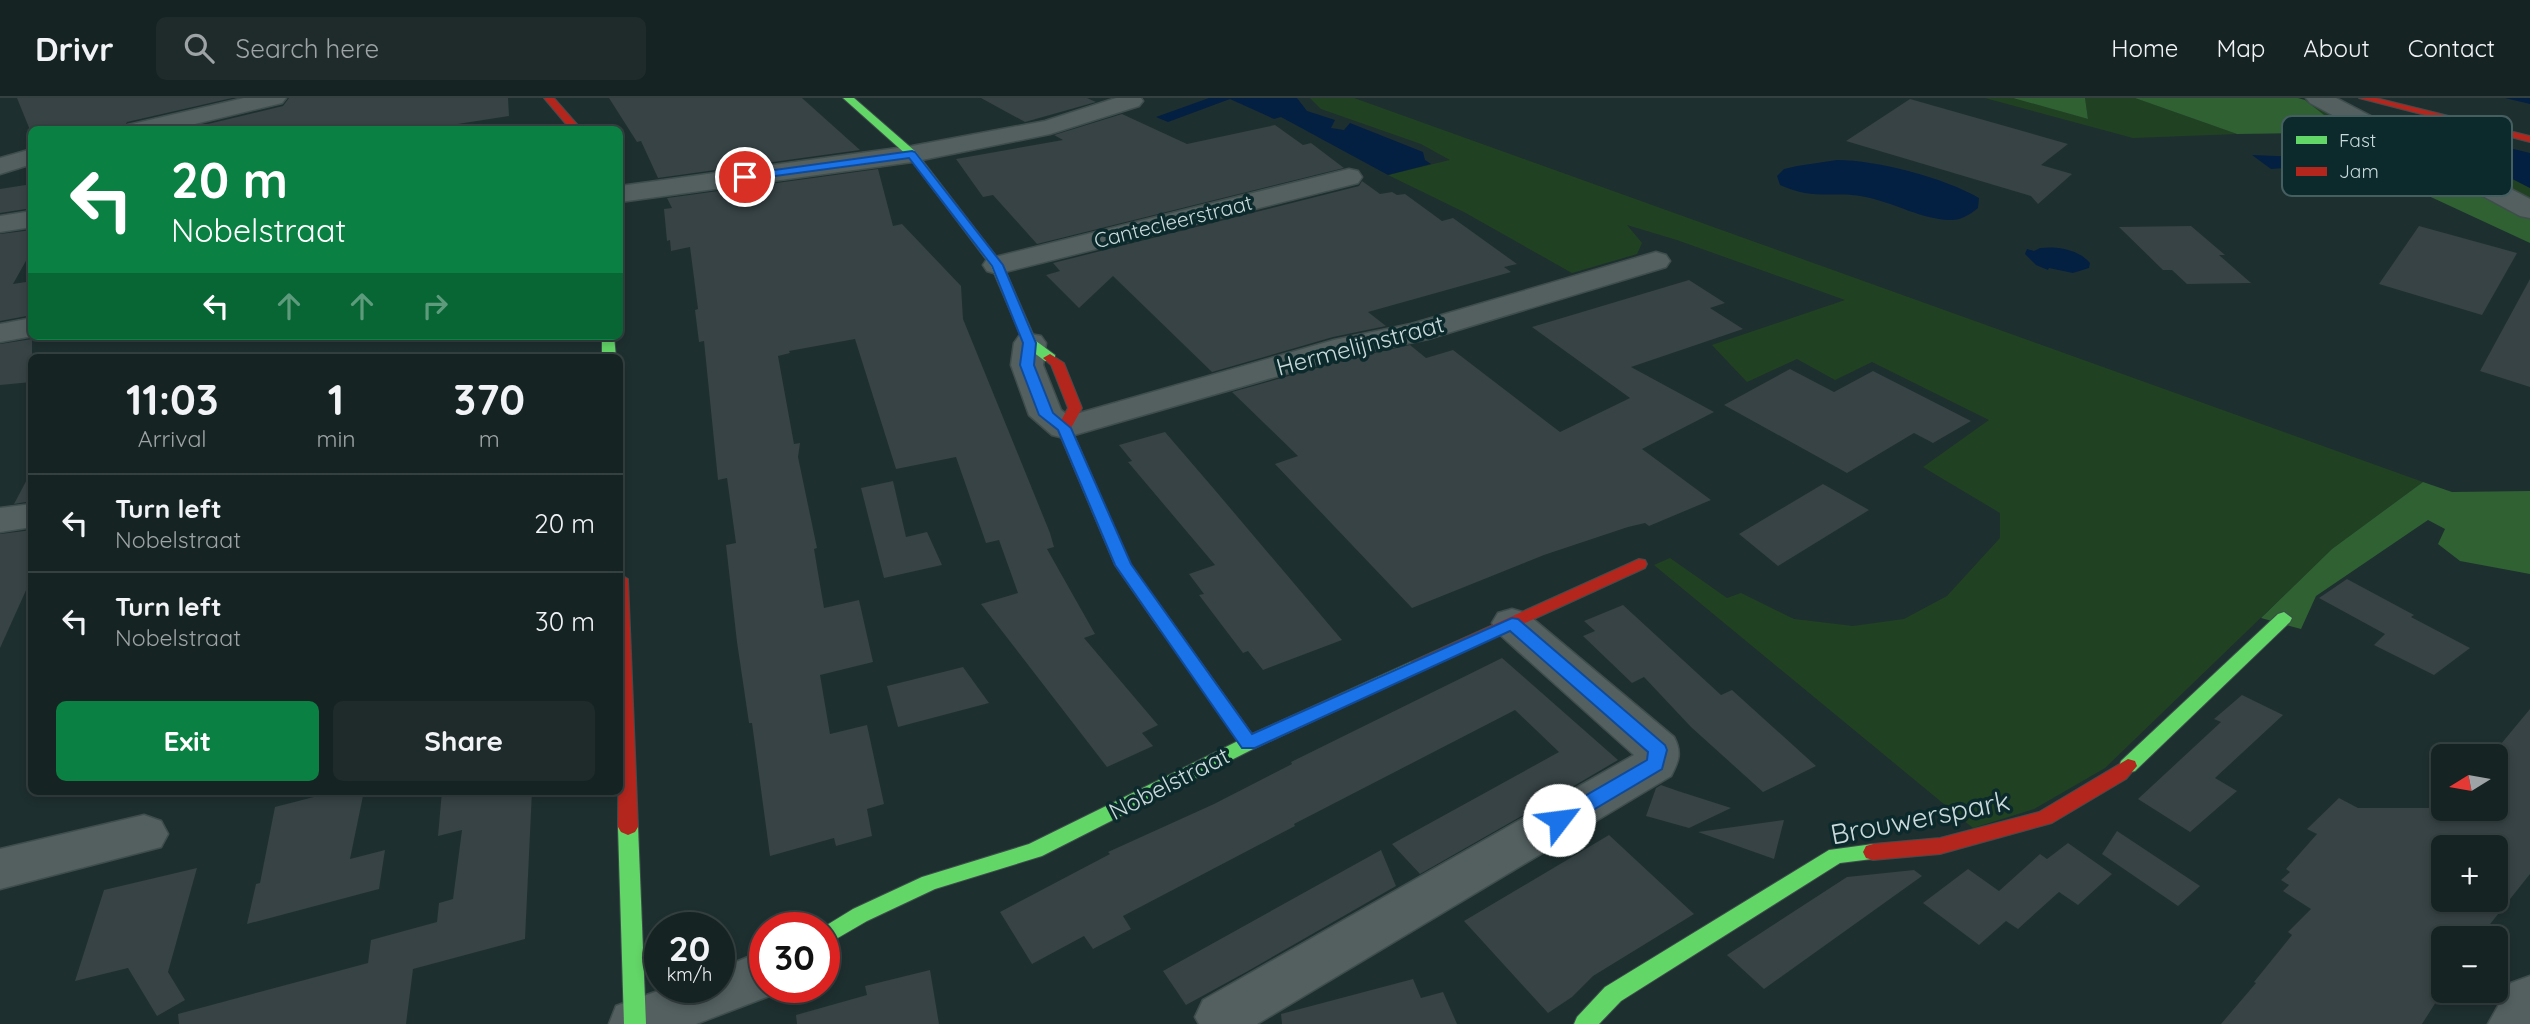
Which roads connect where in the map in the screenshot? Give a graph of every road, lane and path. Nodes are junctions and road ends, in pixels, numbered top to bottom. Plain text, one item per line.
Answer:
1 (274, 98) edge
2 (550, 98) edge
3 (848, 98) edge
4 (2318, 98) edge
5 (2364, 98) edge
6 (1136, 103) edge
7 (2352, 116) edge
8 (2437, 116) edge
9 (154, 126) edge
10 (574, 126) edge
11 (2512, 135) edge
12 (2530, 139) edge
13 (912, 154) junction
14 (28, 157) edge
15 (0, 166) edge
16 (1349, 177) dead end
17 (623, 194) edge
18 (2504, 196) edge
19 (2530, 210) edge
20 (28, 220) edge
21 (0, 224) edge
22 (1656, 261) dead end
23 (998, 265) junction
24 (28, 328) edge
25 (0, 333) edge
26 (1030, 343) joint
27 (1064, 428) junction
28 (28, 515) edge
29 (0, 520) edge
30 (1639, 564) dead end
31 (2284, 618) dead end
32 (1512, 623) junction
33 (623, 668) edge
34 (1248, 743) junction
35 (144, 834) dead end
36 (0, 869) edge
37 (840, 927) edge
38 (749, 981) edge
39 (2530, 999) edge
40 (1222, 1017) dead end
41 (635, 1024) edge
42 (1585, 1024) edge
43 (2515, 1024) edge

1 - 9 street
2 - 10 main road
3 - 13 main road
4 - 7 street
5 - 8 main road
6 - 13 street
11 - 12 main road
13 - 17 street
13 - 23 main road
14 - 15 street
16 - 23 street, Cantecleerstraat
18 - 19 street
20 - 21 street
22 - 27 street, Hermelijnstraat
23 - 26 main road
24 - 25 street
26 - 27 street
27 - 34 main road
28 - 29 street
30 - 32 main road, Nobelstraat
31 - 42 main road, Brouwerspark
32 - 34 main road, Nobelstraat
32 - 40 street
33 - 41 main road
34 - 37 main road, Nobelstraat
35 - 36 street
38 - 41 street
39 - 43 street

